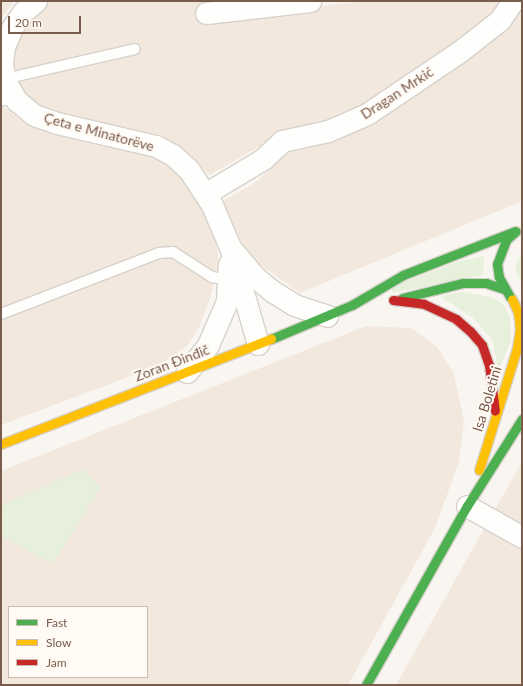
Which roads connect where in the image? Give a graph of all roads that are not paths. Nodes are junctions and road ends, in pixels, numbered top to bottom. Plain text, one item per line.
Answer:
1 (36, 1) edge
2 (310, 1) edge
3 (513, 1) edge
4 (206, 13) dead end
5 (3, 45) edge
6 (135, 49) dead end
7 (4, 78) junction
8 (8, 100) edge
9 (205, 194) junction
10 (519, 229) edge
11 (230, 247) junction
12 (229, 280) junction
13 (504, 289) junction
14 (512, 299) junction
15 (393, 300) junction
16 (352, 305) junction
17 (522, 305) edge
18 (1, 314) edge
19 (327, 316) junction
20 (258, 344) junction
21 (187, 372) junction
22 (522, 411) edge
23 (522, 419) edge
24 (496, 421) junction
25 (514, 431) junction
26 (1, 444) edge
27 (467, 506) junction
28 (522, 537) edge
29 (366, 685) edge

1 - 5 street, Çeta e Minatorëve
2 - 4 street
3 - 9 street, Dragan Mrkić
5 - 7 street, Çeta e Minatorëve
6 - 7 lane
7 - 8 street, Çeta e Minatorëve
8 - 9 street, Çeta e Minatorëve
9 - 11 street, Çeta e Minatorëve
10 - 13 main road, Zoran Đinđič
10 - 16 main road, Zoran Đinđič
11 - 12 street, Çeta e Minatorëve
11 - 19 street, Çeta e Minatorëve
11 - 20 street, Çeta e Minatorëve
12 - 18 lane
12 - 21 street, Çeta e Minatorëve
13 - 14 main road, Zoran Đinđič
13 - 15 main road, Zoran Đinđič
14 - 17 main road, Zoran Đinđič
14 - 24 main road, Isa Boletini
15 - 16 main road, Zoran Đinđič
15 - 24 main road
16 - 19 main road, Zoran Đinđič
19 - 20 main road, Zoran Đinđič
20 - 21 main road, Zoran Đinđič
21 - 26 main road, Zoran Đinđič
22 - 25 main road
23 - 25 main road, Isa Boletini
24 - 27 main road, Isa Boletini
25 - 27 main road, Isa Boletini
27 - 28 street
27 - 29 main road, Isa Boletini

